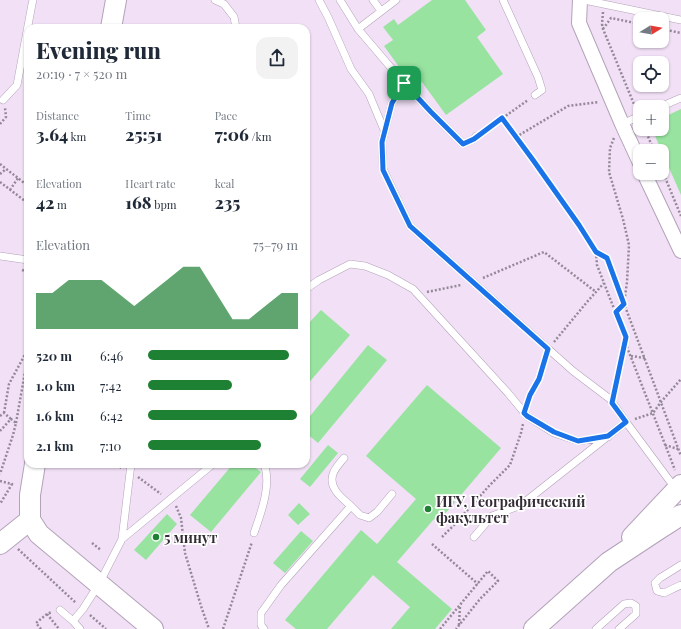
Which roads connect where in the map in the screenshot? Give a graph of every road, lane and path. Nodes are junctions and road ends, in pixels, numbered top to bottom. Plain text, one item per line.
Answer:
1 (33, 0) edge
2 (116, 0) edge
3 (215, 0) edge
4 (319, 0) edge
5 (340, 0) edge
6 (373, 0) edge
7 (396, 0) edge
8 (503, 0) edge
9 (580, 0) edge
10 (584, 0) edge
11 (604, 4) junction
12 (381, 11) junction
13 (681, 20) edge
14 (633, 23) edge
15 (28, 24) edge
16 (112, 24) edge
17 (235, 24) edge
18 (358, 29) junction
19 (603, 29) junction
20 (669, 30) edge
21 (681, 33) edge
22 (24, 47) edge
23 (404, 83) junction
24 (535, 95) joint
25 (681, 98) edge
26 (4, 100) joint
27 (633, 100) edge
28 (612, 101) junction
29 (669, 103) edge
30 (502, 118) junction
31 (633, 120) edge
32 (0, 124) edge
33 (384, 130) junction
34 (618, 130) junction
35 (476, 136) joint
36 (516, 137) junction
37 (633, 152) edge
38 (0, 164) edge
39 (6, 169) junction
40 (0, 174) edge
41 (18, 178) junction
42 (647, 180) edge
43 (666, 180) edge
44 (0, 182) edge
45 (24, 183) edge
46 (10, 190) junction
47 (24, 200) edge
48 (681, 216) edge
49 (681, 251) edge
50 (596, 252) junction
51 (0, 256) edge
52 (24, 259) edge
53 (473, 283) junction
54 (604, 283) junction
55 (310, 286) edge
56 (413, 289) junction
57 (596, 292) junction
58 (624, 304) junction
59 (616, 312) junction
60 (625, 342) junction
61 (548, 349) junction
62 (24, 356) edge
63 (630, 356) junction
64 (645, 358) junction
65 (24, 378) edge
66 (681, 379) edge
67 (661, 402) junction
68 (612, 403) junction
69 (4, 412) junction
70 (524, 413) junction
71 (653, 413) junction
72 (0, 416) edge
73 (10, 419) junction
74 (626, 422) junction
75 (16, 423) junction
76 (0, 431) edge
77 (608, 436) junction
78 (665, 445) junction
79 (678, 449) junction
80 (681, 456) edge
81 (344, 458) dead end
82 (34, 468) edge
83 (122, 468) edge
84 (130, 468) edge
85 (208, 468) edge
86 (266, 468) edge
87 (130, 472) junction
88 (0, 474) edge
89 (0, 481) edge
90 (678, 482) edge
91 (392, 494) dead end
92 (168, 500) junction
93 (0, 504) edge
94 (351, 506) junction
95 (681, 515) edge
96 (30, 520) junction
97 (254, 533) joint
98 (442, 537) dead end
99 (474, 537) dead end
100 (122, 539) junction
101 (92, 543) dead end
102 (6, 544) edge
103 (432, 544) dead end
104 (101, 550) dead end
105 (609, 562) junction
106 (681, 565) edge
107 (99, 584) junction
108 (478, 584) junction
109 (681, 585) edge
110 (460, 606) junction
111 (83, 609) junction
112 (60, 610) joint
113 (47, 614) junction
114 (73, 621) junction
115 (459, 625) junction
116 (41, 629) edge
117 (59, 629) edge
118 (80, 629) edge
119 (106, 629) edge
120 (153, 629) edge
121 (209, 629) edge
122 (223, 629) edge
123 (264, 629) edge
124 (440, 629) edge
125 (456, 629) edge
126 (534, 629) edge
127 (596, 629) edge
128 (619, 629) edge

1 - 15 lane
2 - 16 street
3 - 17 lane
4 - 33 lane
5 - 18 lane
6 - 12 lane
7 - 12 lane
8 - 24 lane
9 - 28 street
10 - 11 lane
11 - 13 lane
11 - 19 path
12 - 18 lane
14 - 19 path
18 - 23 lane
19 - 27 path
20 - 21 path
22 - 26 lane
23 - 33 lane
23 - 35 lane
24 - 30 path
25 - 29 lane
26 - 32 path
28 - 34 street
28 - 36 path
30 - 35 path
30 - 36 path
31 - 34 lane
33 - 53 lane
34 - 37 street
34 - 58 path
36 - 50 path
38 - 39 path
39 - 40 path
39 - 41 path
41 - 45 path
41 - 46 path
42 - 49 street
43 - 48 path
44 - 46 path
46 - 47 path
50 - 54 path
50 - 58 path
51 - 52 lane
53 - 56 path
53 - 57 path
53 - 61 lane
54 - 57 path
54 - 59 path
55 - 56 lane
56 - 70 lane
57 - 61 path
58 - 59 path
58 - 64 path
59 - 60 path
60 - 63 path
60 - 68 path
61 - 68 lane
61 - 70 path
62 - 69 path
63 - 64 path
63 - 71 path
64 - 67 path
65 - 75 path
66 - 67 path
67 - 71 path
67 - 79 path
68 - 74 lane
69 - 72 path
69 - 73 path
70 - 77 lane
70 - 98 path
71 - 74 path
71 - 78 path
73 - 75 path
73 - 76 path
74 - 77 lane
74 - 90 lane
75 - 88 path
77 - 99 lane
78 - 79 path
78 - 90 path
79 - 80 path
81 - 94 lane
82 - 96 street
83 - 87 path
84 - 87 lane
85 - 92 lane
86 - 97 lane
87 - 92 path
87 - 100 lane
89 - 93 path
90 - 105 street
91 - 94 lane
92 - 100 lane
92 - 121 path
94 - 123 lane
95 - 105 street
96 - 102 street
96 - 107 street
97 - 122 path
100 - 107 lane
101 - 104 path
102 - 111 path
103 - 108 path
105 - 126 street
106 - 109 lane
107 - 111 lane
107 - 120 street
108 - 110 path
108 - 115 path
110 - 115 path
110 - 124 path
111 - 114 lane
111 - 119 path
112 - 113 path
112 - 114 lane
113 - 116 path
113 - 117 path
114 - 118 lane
115 - 125 path
127 - 128 lane

